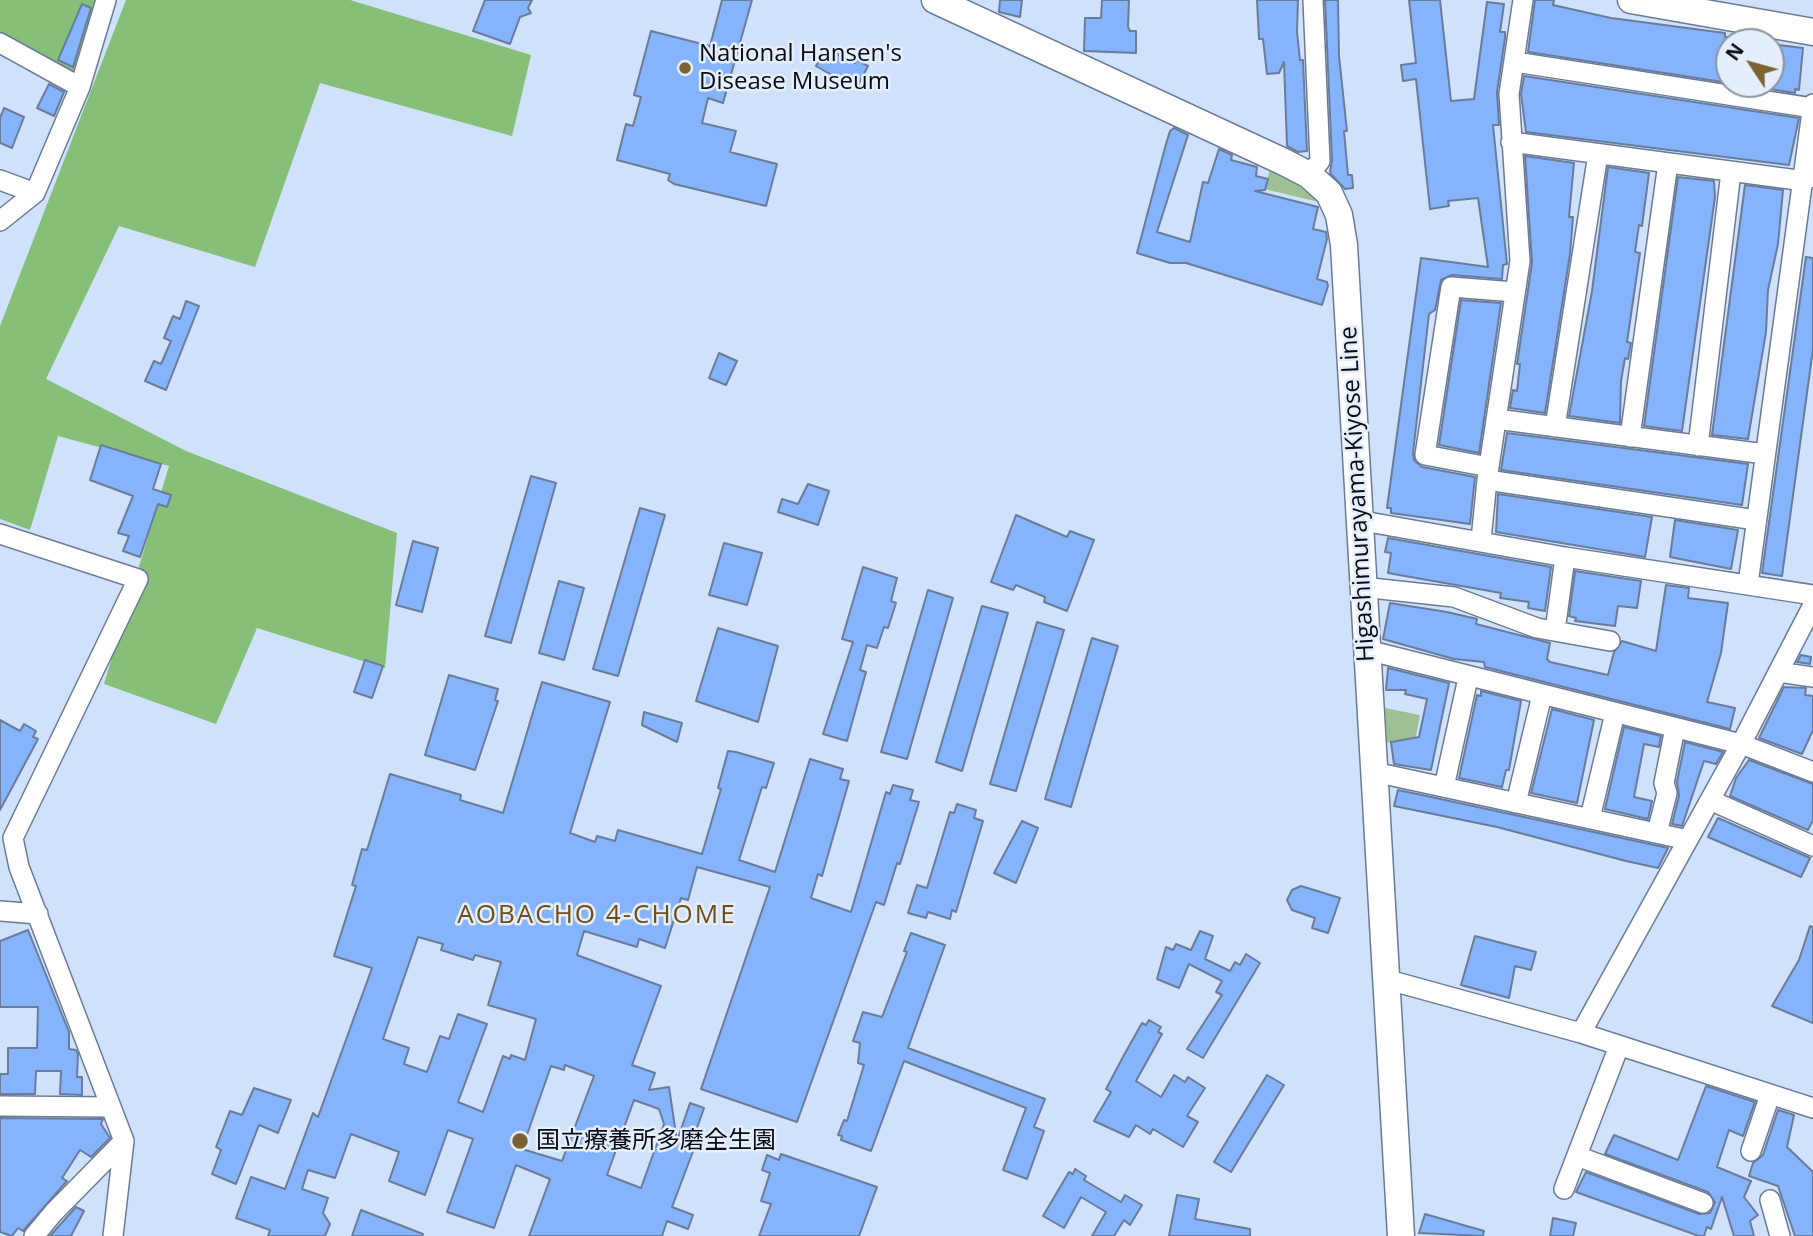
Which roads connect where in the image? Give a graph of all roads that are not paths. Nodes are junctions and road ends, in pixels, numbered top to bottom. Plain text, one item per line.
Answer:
1 (106, 0) edge
2 (934, 0) edge
3 (1313, 0) edge
4 (1523, 0) edge
5 (1631, 0) edge
6 (1813, 32) edge
7 (0, 43) edge
8 (1515, 62) junction
9 (80, 87) junction
10 (1813, 106) edge
11 (1511, 142) junction
12 (1598, 154) junction
13 (1668, 163) junction
14 (1731, 172) junction
15 (1309, 175) junction
16 (0, 180) edge
17 (1805, 181) junction
18 (34, 192) junction
19 (0, 221) edge
20 (1516, 292) junction
21 (1496, 419) junction
22 (1555, 427) junction
23 (1630, 437) junction
24 (1699, 446) junction
25 (1765, 454) junction
26 (1488, 473) junction
27 (1357, 520) junction
28 (1756, 520) junction
29 (3, 540) edge
30 (1481, 540) junction
31 (1565, 557) junction
32 (1748, 584) junction
33 (1362, 586) junction
34 (1813, 595) edge
35 (1813, 605) edge
36 (1555, 631) junction
37 (1610, 641) dead end
38 (1367, 650) junction
39 (1778, 672) junction
40 (1813, 677) edge
41 (1468, 678) junction
42 (1542, 695) junction
43 (1615, 713) junction
44 (1675, 728) junction
45 (1741, 744) junction
46 (1374, 772) junction
47 (1813, 772) edge
48 (1444, 787) junction
49 (1710, 800) junction
50 (1516, 803) junction
51 (1590, 818) junction
52 (1657, 833) junction
53 (1688, 839) junction
54 (1813, 846) edge
55 (0, 911) edge
56 (38, 914) junction
57 (1385, 979) junction
58 (1581, 1033) junction
59 (1619, 1046) junction
60 (1770, 1095) junction
61 (0, 1106) edge
62 (110, 1107) junction
63 (1813, 1108) edge
64 (124, 1141) junction
65 (1751, 1151) dead end
66 (1577, 1156) junction
67 (1564, 1189) dead end
68 (1770, 1200) dead end
69 (1703, 1203) dead end
70 (34, 1236) edge
71 (113, 1236) edge
72 (1401, 1236) edge
73 (1780, 1236) edge

1 - 9 street
2 - 15 main road, Higashimurayama-Kiyose Line
3 - 15 street
4 - 8 street
5 - 6 main road
7 - 9 street
8 - 10 street
8 - 11 street
9 - 18 street
10 - 17 street
11 - 12 street
11 - 20 street
12 - 13 street
12 - 22 street
13 - 14 street
13 - 23 street
14 - 17 street
14 - 24 street
15 - 27 main road, Higashimurayama-Kiyose Line
16 - 18 street
17 - 25 street
18 - 19 street
20 - 21 street
20 - 26 street
21 - 22 street
21 - 26 street
22 - 23 street
23 - 24 street
24 - 25 street
25 - 28 street
26 - 28 street
26 - 30 street
27 - 30 street
27 - 33 main road, Higashimurayama-Kiyose Line
28 - 32 street
29 - 56 street
30 - 31 street
31 - 32 street
31 - 36 street
32 - 34 street
33 - 36 street
33 - 38 main road, Higashimurayama-Kiyose Line
35 - 39 street
36 - 37 street
38 - 41 street
38 - 46 main road, Higashimurayama-Kiyose Line
39 - 40 street
39 - 45 street
41 - 42 street
41 - 48 street
42 - 43 street
42 - 50 street
43 - 44 street
43 - 51 street
44 - 45 street
44 - 52 street
45 - 47 street
45 - 49 street
46 - 48 street
46 - 57 main road, Higashimurayama-Kiyose Line
48 - 50 street
49 - 53 street
49 - 54 street
50 - 51 street
51 - 52 street
52 - 53 street
53 - 58 street
55 - 56 street
56 - 62 street
57 - 58 street
57 - 72 main road, Higashimurayama-Kiyose Line
58 - 59 street
59 - 60 street
59 - 66 street
60 - 63 street
60 - 65 street
61 - 62 street
62 - 64 street
64 - 70 street
64 - 71 street
66 - 67 street
66 - 69 street
68 - 73 street

